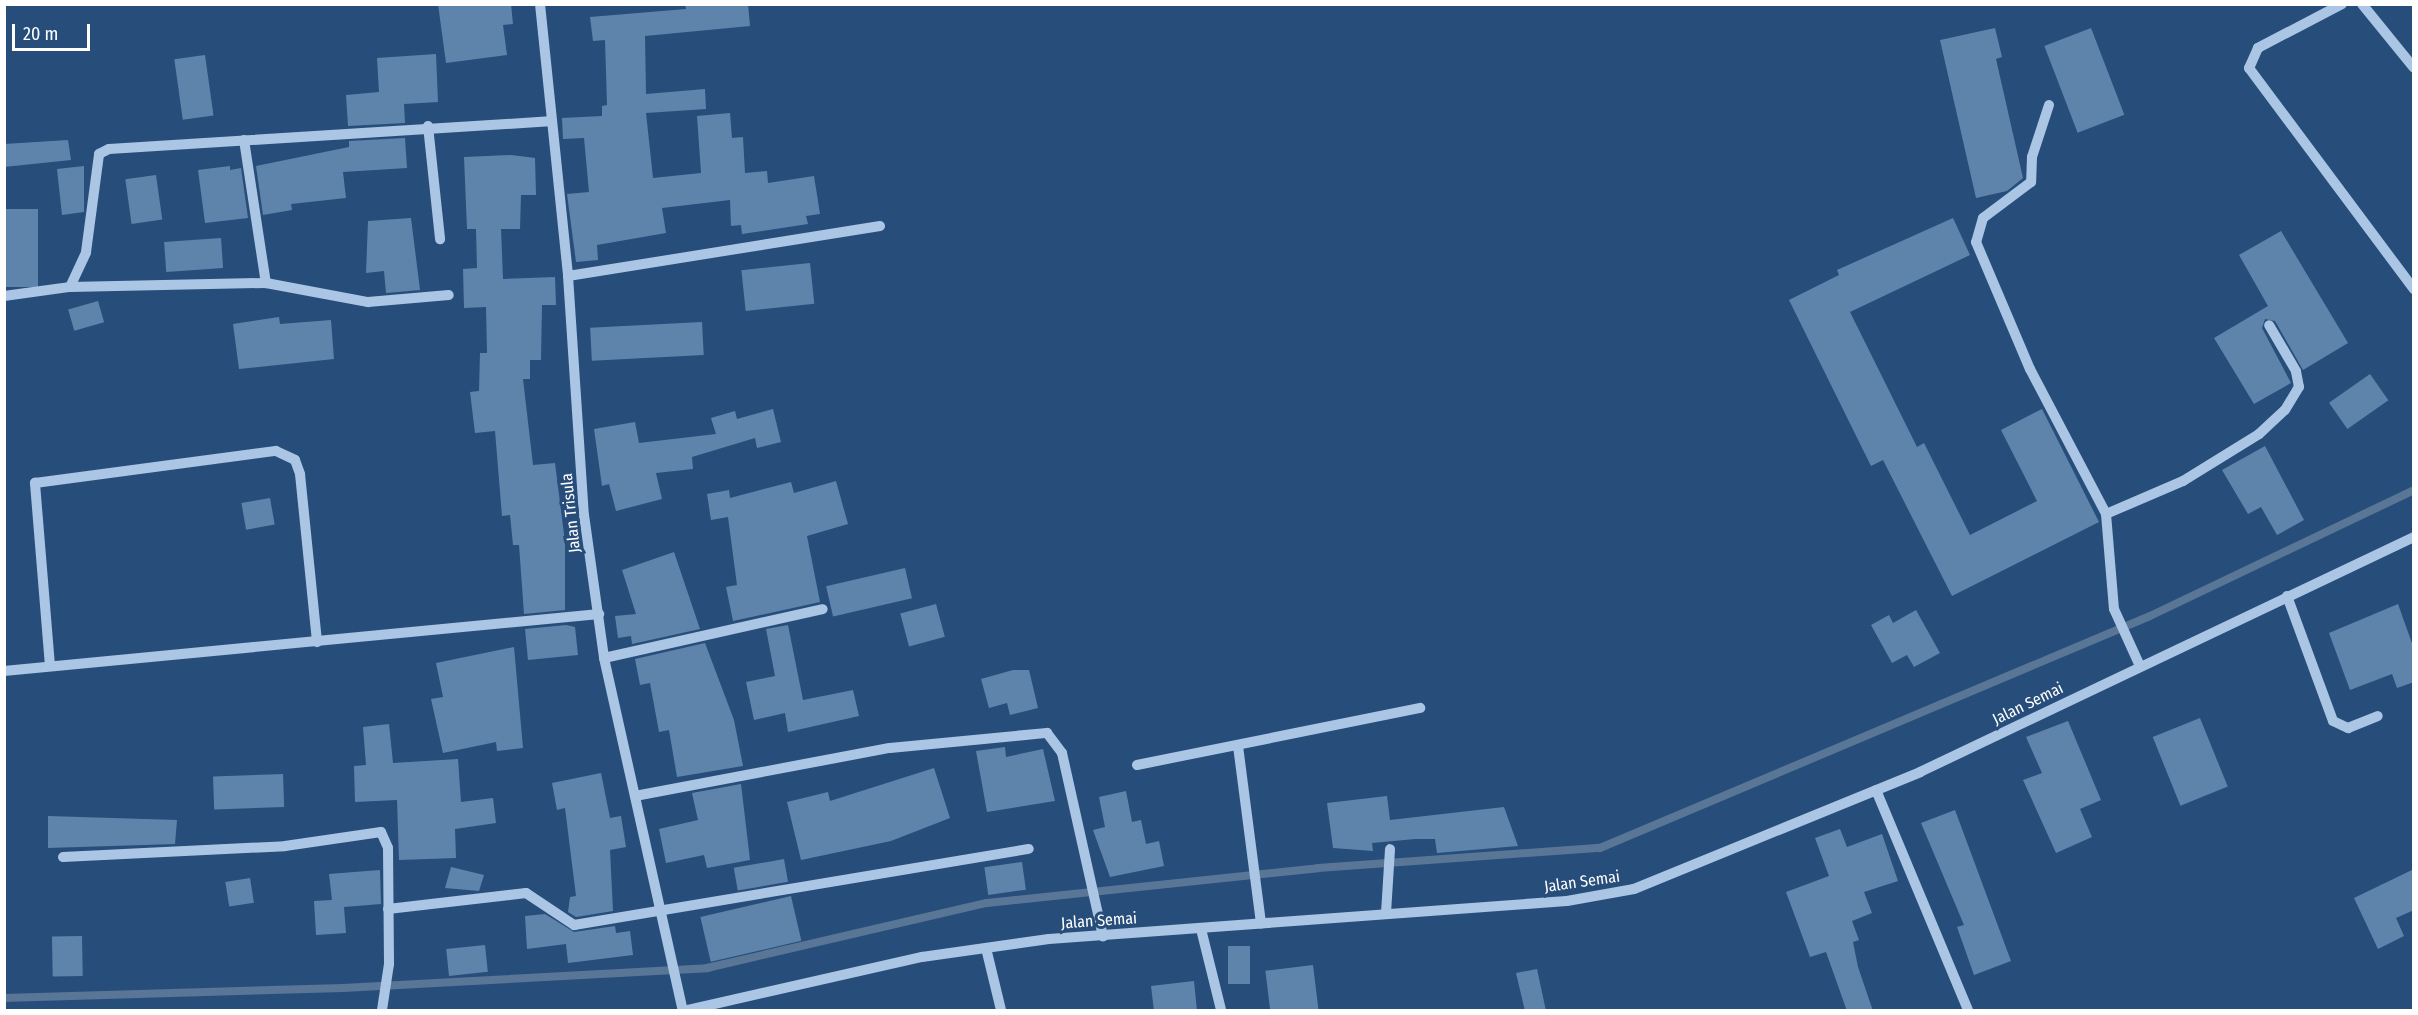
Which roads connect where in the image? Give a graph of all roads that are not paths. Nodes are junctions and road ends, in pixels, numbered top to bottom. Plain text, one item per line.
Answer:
1 (540, 4) edge
2 (2342, 4) edge
3 (2362, 4) edge
4 (2414, 68) edge
5 (2049, 105) dead end
6 (549, 121) junction
7 (428, 126) junction
8 (244, 140) junction
9 (880, 226) dead end
10 (440, 239) dead end
11 (568, 276) junction
12 (266, 283) junction
13 (70, 287) junction
14 (2414, 288) edge
15 (449, 295) dead end
16 (4, 297) edge
17 (2269, 325) dead end
18 (2106, 514) junction
19 (2414, 537) edge
20 (2287, 596) junction
21 (823, 609) dead end
22 (599, 614) junction
23 (317, 642) junction
24 (604, 657) junction
25 (2139, 662) junction
26 (50, 666) junction
27 (4, 670) edge
28 (1420, 708) dead end
29 (2378, 716) dead end
30 (1238, 746) junction
31 (1137, 765) dead end
32 (1876, 790) junction
33 (634, 796) junction
34 (1029, 849) dead end
35 (1390, 849) dead end
36 (63, 857) dead end
37 (388, 909) junction
38 (661, 912) junction
39 (1386, 913) junction
40 (1261, 924) junction
41 (1201, 929) junction
42 (1103, 936) junction
43 (986, 948) junction
44 (682, 1005) edge
45 (382, 1011) edge
46 (688, 1011) edge
47 (1001, 1011) edge
48 (1221, 1011) edge
49 (1968, 1011) edge

1 - 6 street, Jalan Trisula
2 - 14 street
3 - 4 street
5 - 18 street
6 - 7 street
6 - 11 street, Jalan Trisula
7 - 8 street
7 - 10 street
8 - 12 street
8 - 13 street
9 - 11 street
11 - 22 street, Jalan Trisula
12 - 13 street
12 - 15 street
13 - 16 street
17 - 18 street
18 - 25 street
19 - 20 street, Jalan Semai
20 - 25 street, Jalan Semai
20 - 29 street
21 - 24 street
22 - 23 street
22 - 24 street, Jalan Trisula
23 - 26 street
23 - 26 street
24 - 33 street, Jalan Trisula
25 - 32 street, Jalan Semai
26 - 27 street
28 - 30 street
30 - 31 street
30 - 40 street
32 - 39 street, Jalan Semai
32 - 49 street
33 - 38 street, Jalan Trisula
33 - 42 street
34 - 38 street
35 - 39 street
36 - 37 street
37 - 38 street
37 - 45 street
38 - 44 street, Jalan Trisula
39 - 40 street, Jalan Semai
40 - 41 street, Jalan Semai
41 - 42 street, Jalan Semai
41 - 48 street
42 - 43 street, Jalan Semai
43 - 46 street, Jalan Semai
43 - 47 street

